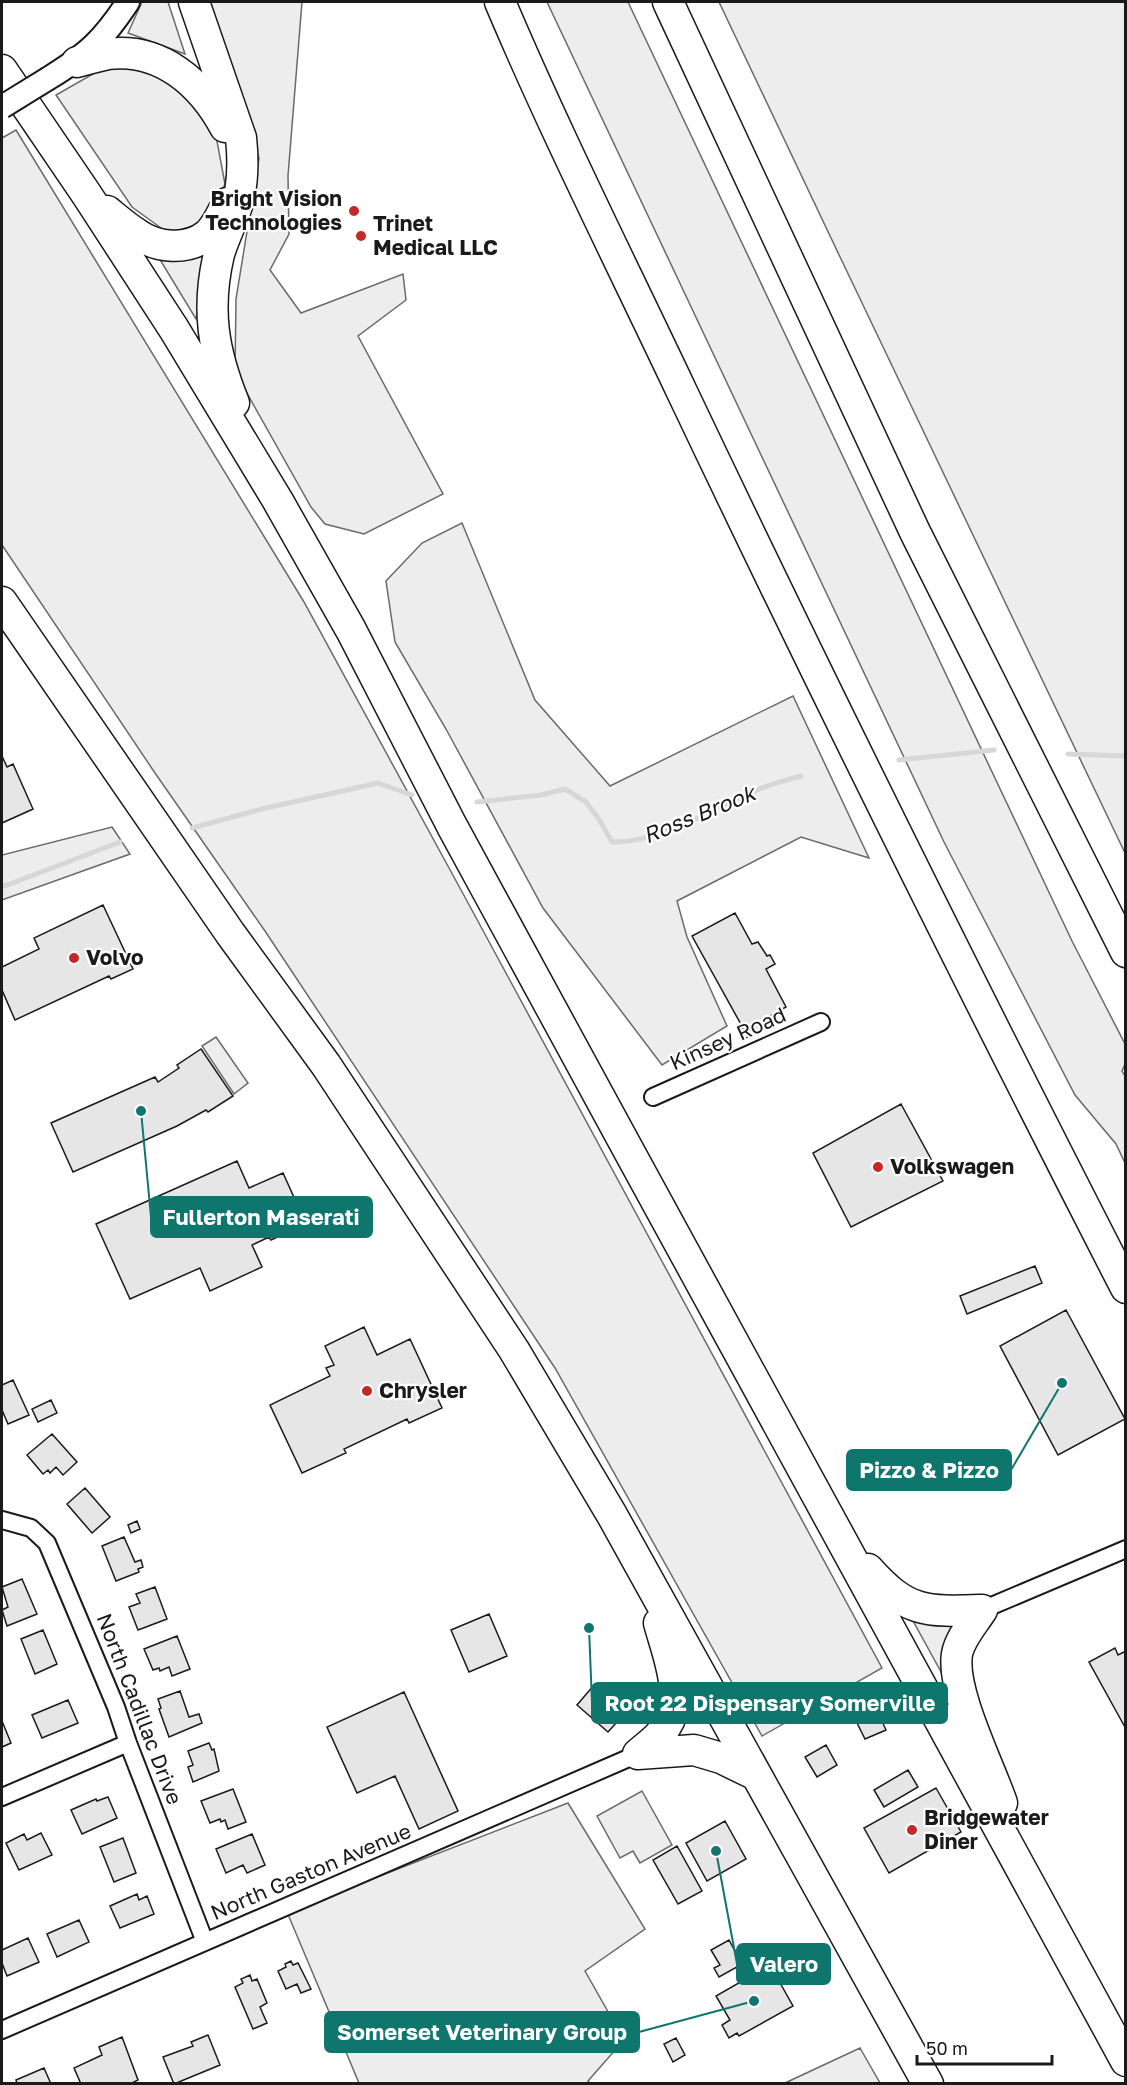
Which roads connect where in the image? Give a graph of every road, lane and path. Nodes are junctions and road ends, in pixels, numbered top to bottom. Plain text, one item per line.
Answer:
1 (128, 2) edge
2 (194, 2) edge
3 (500, 2) edge
4 (668, 2) edge
5 (77, 62) junction
6 (2, 70) edge
7 (2, 107) edge
8 (87, 195) junction
9 (278, 501) junction
10 (2, 602) edge
11 (1125, 952) edge
12 (821, 1022) dead end
13 (653, 1097) dead end
14 (1125, 1288) edge
15 (2, 1520) edge
16 (842, 1540) junction
17 (1125, 1549) edge
18 (644, 1573) junction
19 (982, 1610) junction
20 (128, 1743) junction
21 (638, 1754) junction
22 (756, 1775) junction
23 (2, 1797) edge
24 (1034, 1893) junction
25 (205, 1942) junction
26 (2, 2030) edge
27 (1125, 2061) edge
28 (928, 2084) edge

1 - 5 street
2 - 9 highway
3 - 14 highway
4 - 11 highway
5 - 7 street, bridge
5 - 8 highway
6 - 8 highway
8 - 9 highway
9 - 16 highway
10 - 18 highway
12 - 13 street, Kinsey Road
15 - 20 street, North Cadillac Drive
16 - 19 highway
16 - 24 highway
17 - 19 street
18 - 21 highway
18 - 22 highway
19 - 24 highway
20 - 23 street
20 - 25 street, North Cadillac Drive
21 - 22 highway
21 - 25 street, North Gaston Avenue
22 - 28 highway
24 - 27 highway
25 - 26 street, North Gaston Avenue

